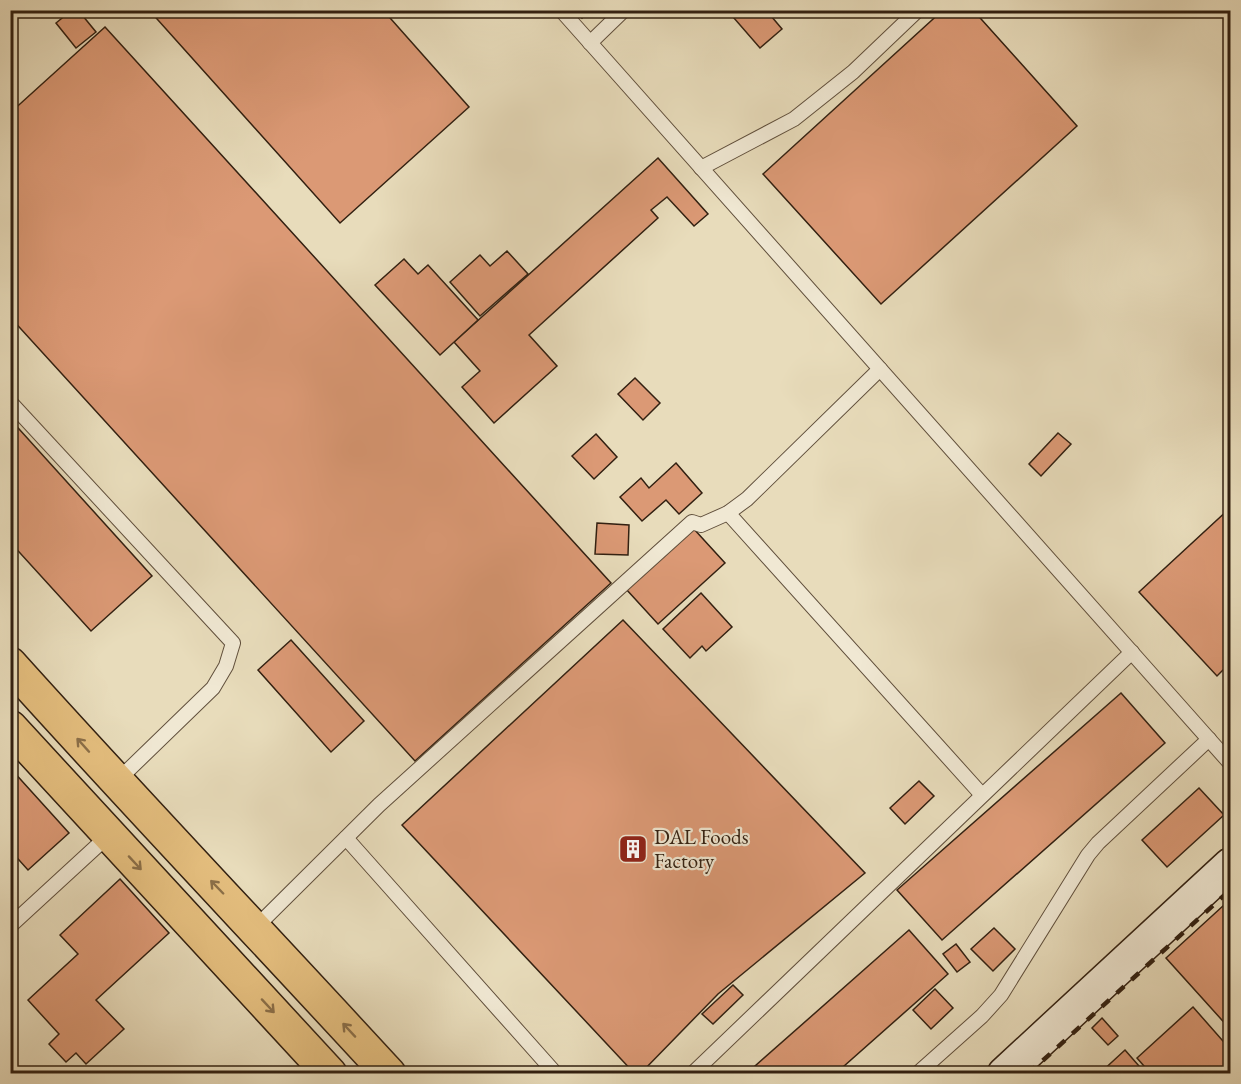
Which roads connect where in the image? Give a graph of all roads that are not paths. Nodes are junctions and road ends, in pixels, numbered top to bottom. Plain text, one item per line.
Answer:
1 (561, 10) edge
2 (624, 10) edge
3 (918, 10) edge
4 (590, 43) junction
5 (701, 168) junction
6 (880, 369) junction
7 (10, 402) edge
8 (728, 513) junction
9 (1132, 652) junction
10 (10, 664) edge
11 (10, 727) edge
12 (1209, 739) junction
13 (1230, 763) edge
14 (116, 782) junction
15 (982, 795) junction
16 (109, 834) junction
17 (346, 838) junction
18 (1230, 865) edge
19 (10, 926) edge
20 (255, 928) junction
21 (330, 1074) edge
22 (389, 1074) edge
23 (556, 1074) edge
24 (692, 1074) edge
25 (917, 1074) edge
26 (1004, 1074) edge

1 - 4 lane
2 - 4 lane
3 - 5 lane
4 - 5 lane
5 - 6 lane
6 - 8 lane
6 - 9 lane
7 - 14 lane
8 - 15 lane
8 - 17 lane
9 - 12 lane
9 - 15 lane
14 -> 10 main road
11 - 16 main road
12 - 13 lane
12 - 25 lane
20 -> 14 main road
15 - 24 lane
16 - 19 lane
16 -> 21 main road
17 - 20 lane
17 - 23 lane
18 - 26 street
22 -> 20 main road

